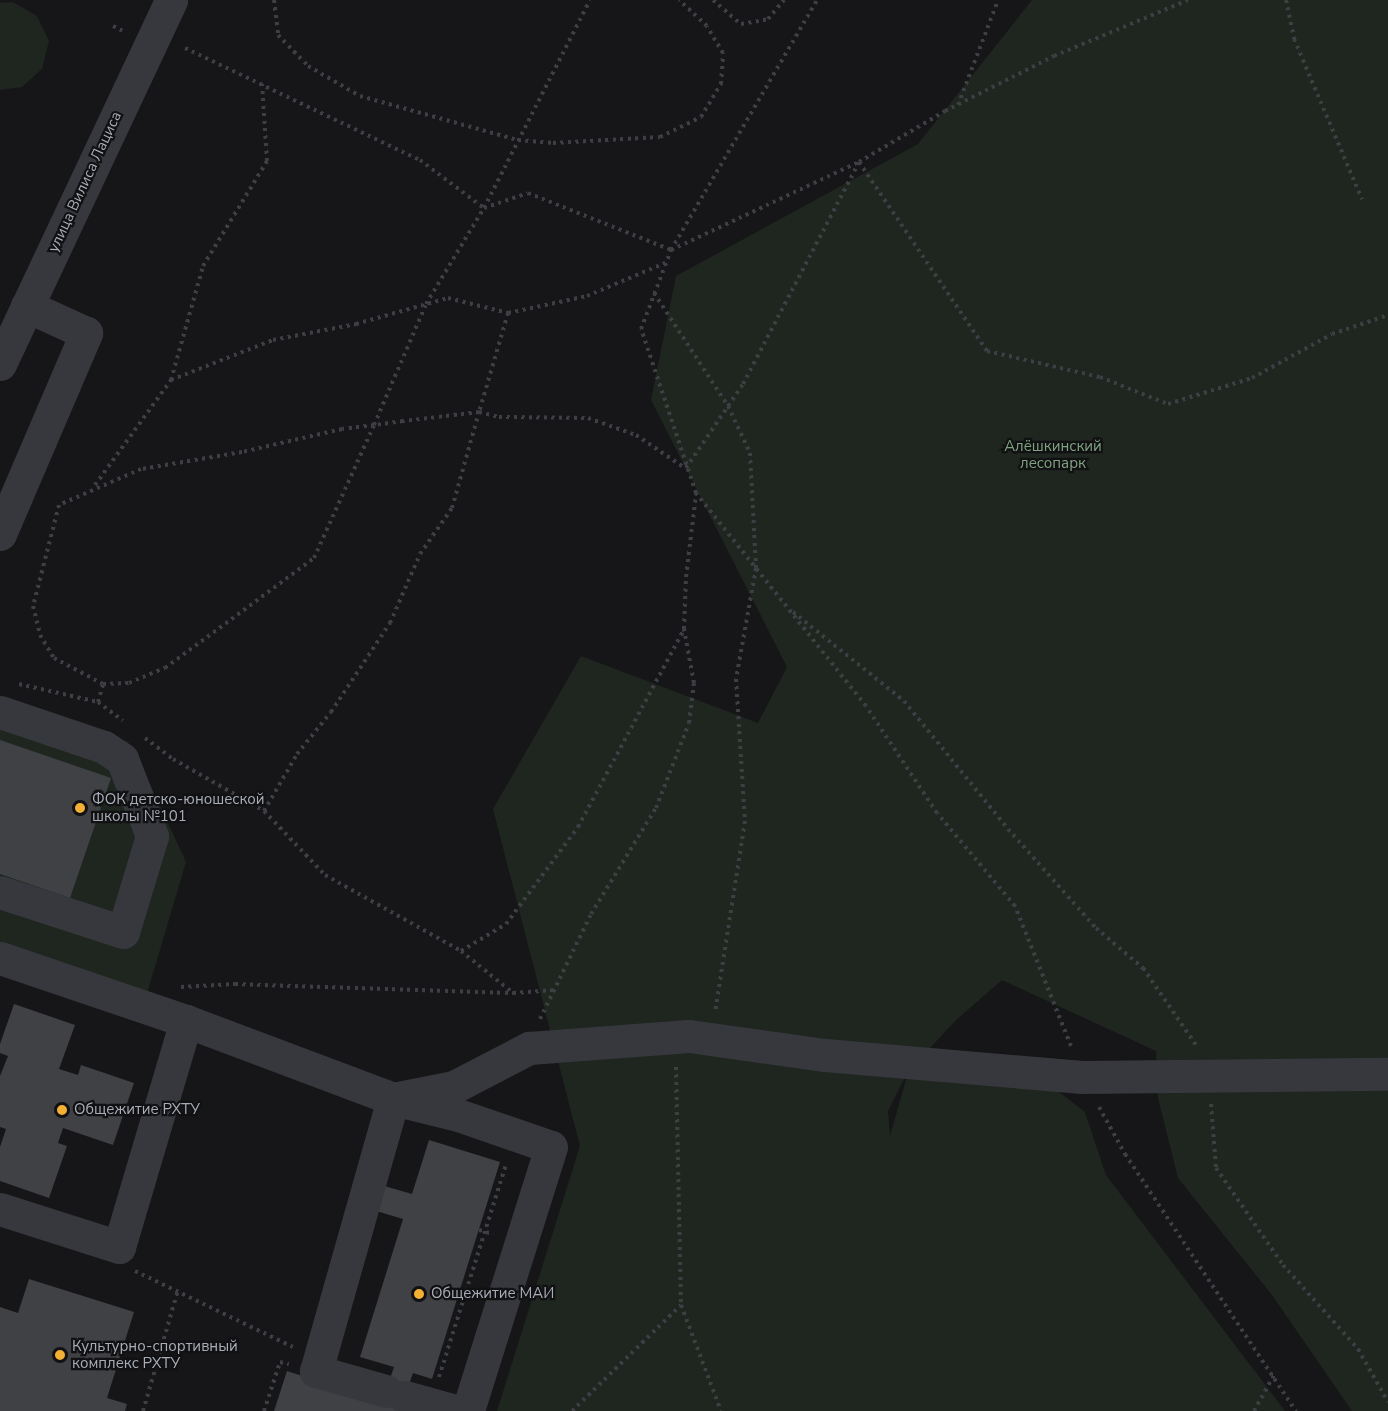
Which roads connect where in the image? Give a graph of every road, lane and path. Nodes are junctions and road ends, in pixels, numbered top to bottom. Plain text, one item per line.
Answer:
1 (171, 0) edge
2 (274, 0) edge
3 (590, 0) edge
4 (679, 0) edge
5 (713, 0) edge
6 (784, 0) edge
7 (817, 0) edge
8 (998, 0) edge
9 (1188, 0) edge
10 (1286, 0) edge
11 (185, 48) dead end
12 (262, 84) junction
13 (957, 106) junction
14 (518, 140) junction
15 (859, 162) junction
16 (1362, 199) dead end
17 (484, 208) junction
18 (670, 250) junction
19 (665, 263) junction
20 (654, 293) junction
21 (426, 304) junction
22 (27, 306) junction
23 (508, 313) junction
24 (1388, 315) edge
25 (0, 364) edge
26 (171, 380) junction
27 (728, 406) junction
28 (479, 412) junction
29 (374, 425) junction
30 (685, 469) junction
31 (95, 486) junction
32 (696, 494) junction
33 (0, 534) edge
34 (756, 568) junction
35 (788, 608) junction
36 (684, 629) junction
37 (103, 684) junction
38 (5, 698) edge
39 (98, 702) junction
40 (126, 723) dead end
41 (135, 730) dead end
42 (264, 811) junction
43 (0, 892) edge
44 (460, 951) junction
45 (0, 957) edge
46 (178, 987) dead end
47 (555, 990) junction
48 (513, 993) junction
49 (186, 1022) junction
50 (676, 1037) junction
51 (711, 1039) junction
52 (530, 1048) junction
53 (1209, 1074) junction
54 (1388, 1074) edge
55 (1082, 1077) junction
56 (393, 1099) junction
57 (515, 1134) junction
58 (0, 1209) edge
59 (119, 1247) junction
60 (178, 1290) junction
61 (681, 1305) junction
62 (316, 1366) junction
63 (1274, 1374) junction
64 (404, 1396) junction
65 (1388, 1402) edge
66 (143, 1411) edge
67 (264, 1411) edge
68 (455, 1411) edge
69 (468, 1411) edge
70 (572, 1411) edge
71 (721, 1411) edge
72 (1254, 1411) edge
73 (1296, 1411) edge

1 - 22 street, улица Вилиса Лациса
2 - 14 path
3 - 14 path
4 - 14 path
5 - 6 path
7 - 18 path
8 - 13 path
9 - 13 path
10 - 16 path
11 - 12 path
12 - 17 path
12 - 26 path
13 - 15 path
14 - 17 path
15 - 18 path
15 - 24 path
15 - 27 path
17 - 18 path
17 - 21 path
18 - 19 path
19 - 20 path
19 - 23 path
20 - 27 path
20 - 30 path
21 - 23 path
21 - 26 path
21 - 29 path
22 - 25 street, улица Вилиса Лациса
22 - 33 street
23 - 28 path
26 - 31 path
27 - 30 path
27 - 34 path
28 - 29 path
28 - 30 path
28 - 42 path
29 - 31 path
29 - 37 path
30 - 32 path
31 - 37 path
32 - 34 path
32 - 36 path
34 - 35 path
34 - 51 path
35 - 53 path
35 - 55 path
36 - 44 path
36 - 47 path
37 - 39 path
38 - 39 path
38 - 43 street
39 - 40 path
41 - 42 path
42 - 44 path
44 - 48 path
45 - 49 street
46 - 48 path
47 - 48 path
47 - 52 path
49 - 56 street
49 - 59 street
50 - 51 street
50 - 52 street
50 - 61 path
51 - 55 street
52 - 56 street
53 - 54 street
53 - 55 street
53 - 65 path
55 - 63 path
56 - 57 street
56 - 62 street
57 - 64 path
57 - 69 street
58 - 59 street
59 - 60 path
60 - 62 path
60 - 66 path
61 - 70 path
61 - 71 path
62 - 64 street
62 - 67 path
63 - 72 path
63 - 73 path
64 - 68 street

